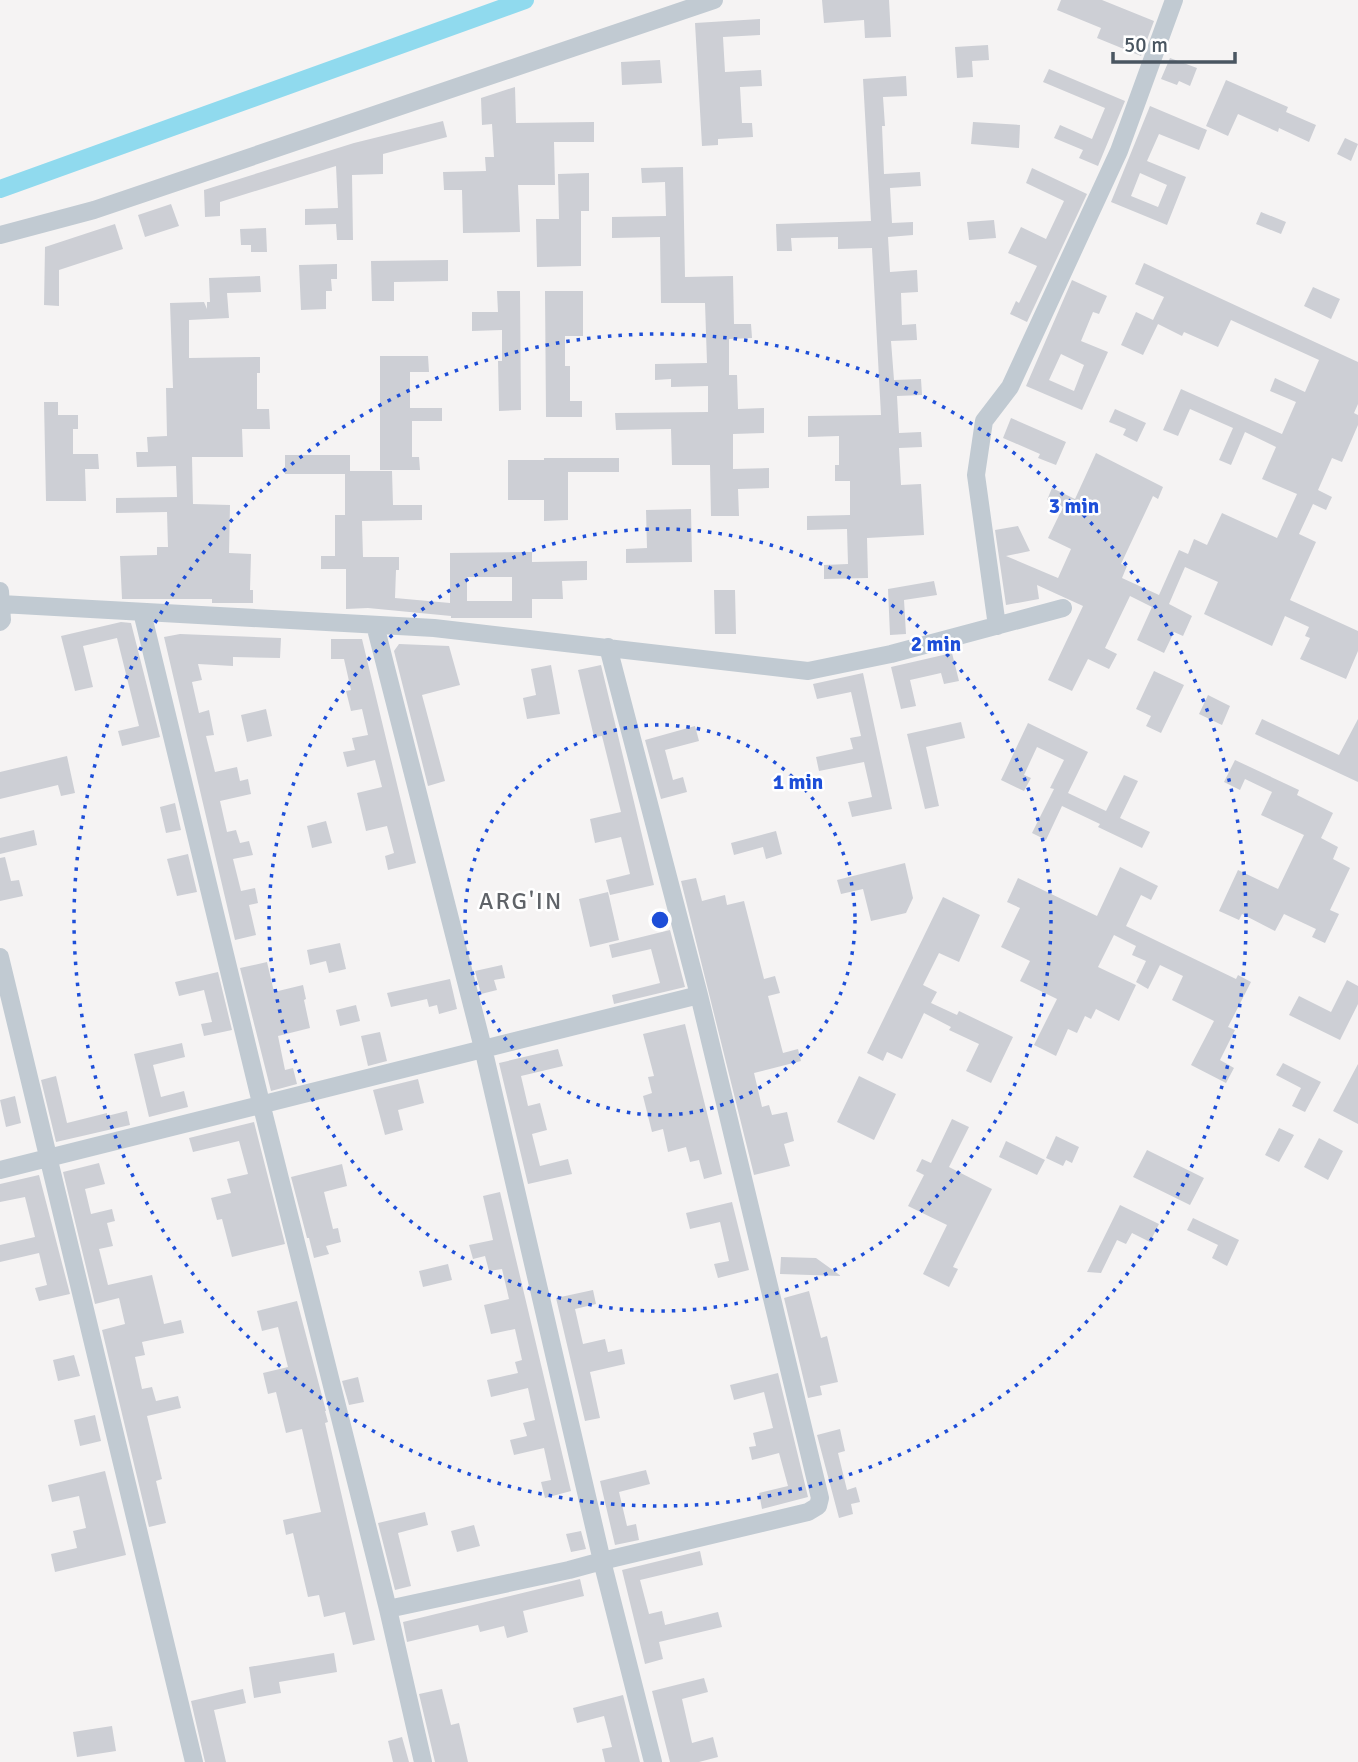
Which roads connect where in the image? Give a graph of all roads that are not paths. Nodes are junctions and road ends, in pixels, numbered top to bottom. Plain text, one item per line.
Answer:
1 (714, 0) edge
2 (1174, 0) edge
3 (0, 235) edge
4 (0, 591) edge
5 (1, 604) edge
6 (1063, 608) dead end
7 (142, 612) junction
8 (0, 622) edge
9 (375, 625) junction
10 (997, 626) junction
11 (608, 647) junction
12 (0, 957) edge
13 (699, 995) junction
14 (484, 1048) junction
15 (261, 1103) junction
16 (49, 1158) junction
17 (0, 1170) edge
18 (602, 1560) junction
19 (388, 1609) junction
20 (194, 1762) edge
21 (423, 1762) edge
22 (653, 1762) edge

1 - 3 street
2 - 10 street
4 - 5 street
5 - 7 street
5 - 8 street
6 - 10 street
7 - 9 street
7 - 15 street
9 - 11 street
9 - 14 street
10 - 11 street
11 - 13 street
12 - 16 street
13 - 14 street
13 - 18 street
14 - 15 street
14 - 18 street
15 - 16 street
15 - 19 street
16 - 17 street
16 - 20 street
18 - 19 street
18 - 22 street
19 - 21 street

